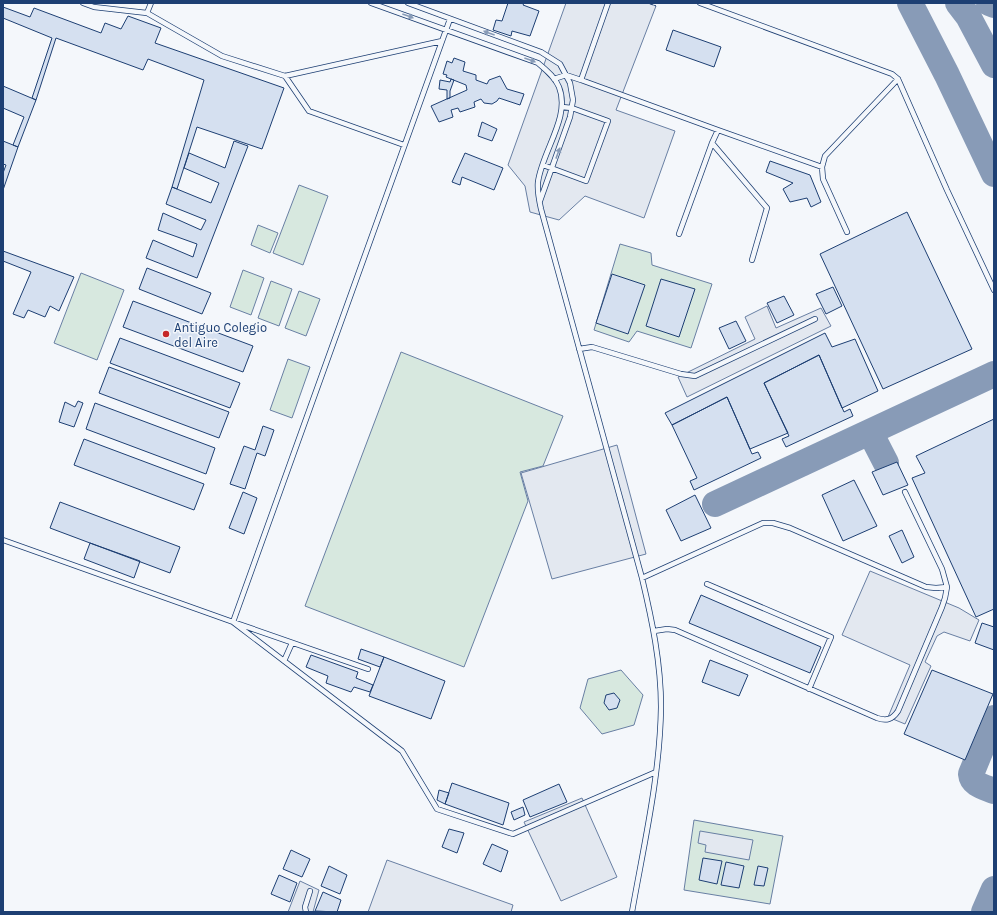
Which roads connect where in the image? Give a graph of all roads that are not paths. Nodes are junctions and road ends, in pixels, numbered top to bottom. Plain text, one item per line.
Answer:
1 (83, 3) edge
2 (151, 3) edge
3 (371, 3) edge
4 (408, 3) edge
5 (608, 3) edge
6 (700, 3) edge
7 (147, 13) junction
8 (450, 18) junction
9 (446, 30) junction
10 (442, 41) junction
11 (566, 75) junction
12 (285, 76) junction
13 (554, 79) junction
14 (898, 79) junction
15 (581, 80) junction
16 (562, 107) junction
17 (572, 108) junction
18 (718, 130) junction
19 (712, 143) junction
20 (404, 145) junction
21 (543, 165) junction
22 (822, 167) junction
23 (552, 169) junction
24 (540, 202) junction
25 (847, 232) dead end
26 (679, 234) dead end
27 (752, 260) dead end
28 (994, 290) edge
29 (816, 319) dead end
30 (579, 349) junction
31 (905, 492) dead end
32 (3, 540) edge
33 (642, 578) junction
34 (707, 584) dead end
35 (947, 587) junction
36 (233, 622) junction
37 (654, 631) junction
38 (292, 643) junction
39 (284, 661) junction
40 (368, 669) dead end
41 (809, 688) junction
42 (656, 772) junction
43 (310, 891) dead end
44 (306, 912) edge
45 (632, 912) edge

1 - 7 lane
2 - 7 lane
3 -> 9 lane
4 - 8 lane
5 - 15 lane
6 - 14 lane
7 - 12 lane
8 - 9 lane
11 -> 8 lane
9 - 10 lane
9 -> 13 lane
10 - 12 lane
10 - 20 lane
11 - 13 lane
11 - 15 lane
11 - 17 lane
12 - 20 lane
13 - 16 lane
14 - 22 lane
14 - 28 lane
15 - 18 lane
16 - 17 lane
16 - 21 lane
23 -> 17 lane
17 - 23 lane
18 - 19 lane
18 - 22 lane
19 - 26 lane
19 - 27 lane
20 - 36 lane
21 - 23 lane
21 - 24 lane
22 - 25 lane
23 - 24 lane
24 - 30 lane
29 - 30 lane
30 - 33 lane
31 - 35 lane
32 - 36 lane
33 - 35 lane
33 - 37 lane
34 - 41 lane
35 - 41 lane
36 - 38 lane
36 - 39 lane
37 - 41 lane
37 - 42 lane
38 - 39 lane
38 - 40 lane
39 - 42 lane
42 - 45 lane
43 - 44 lane

